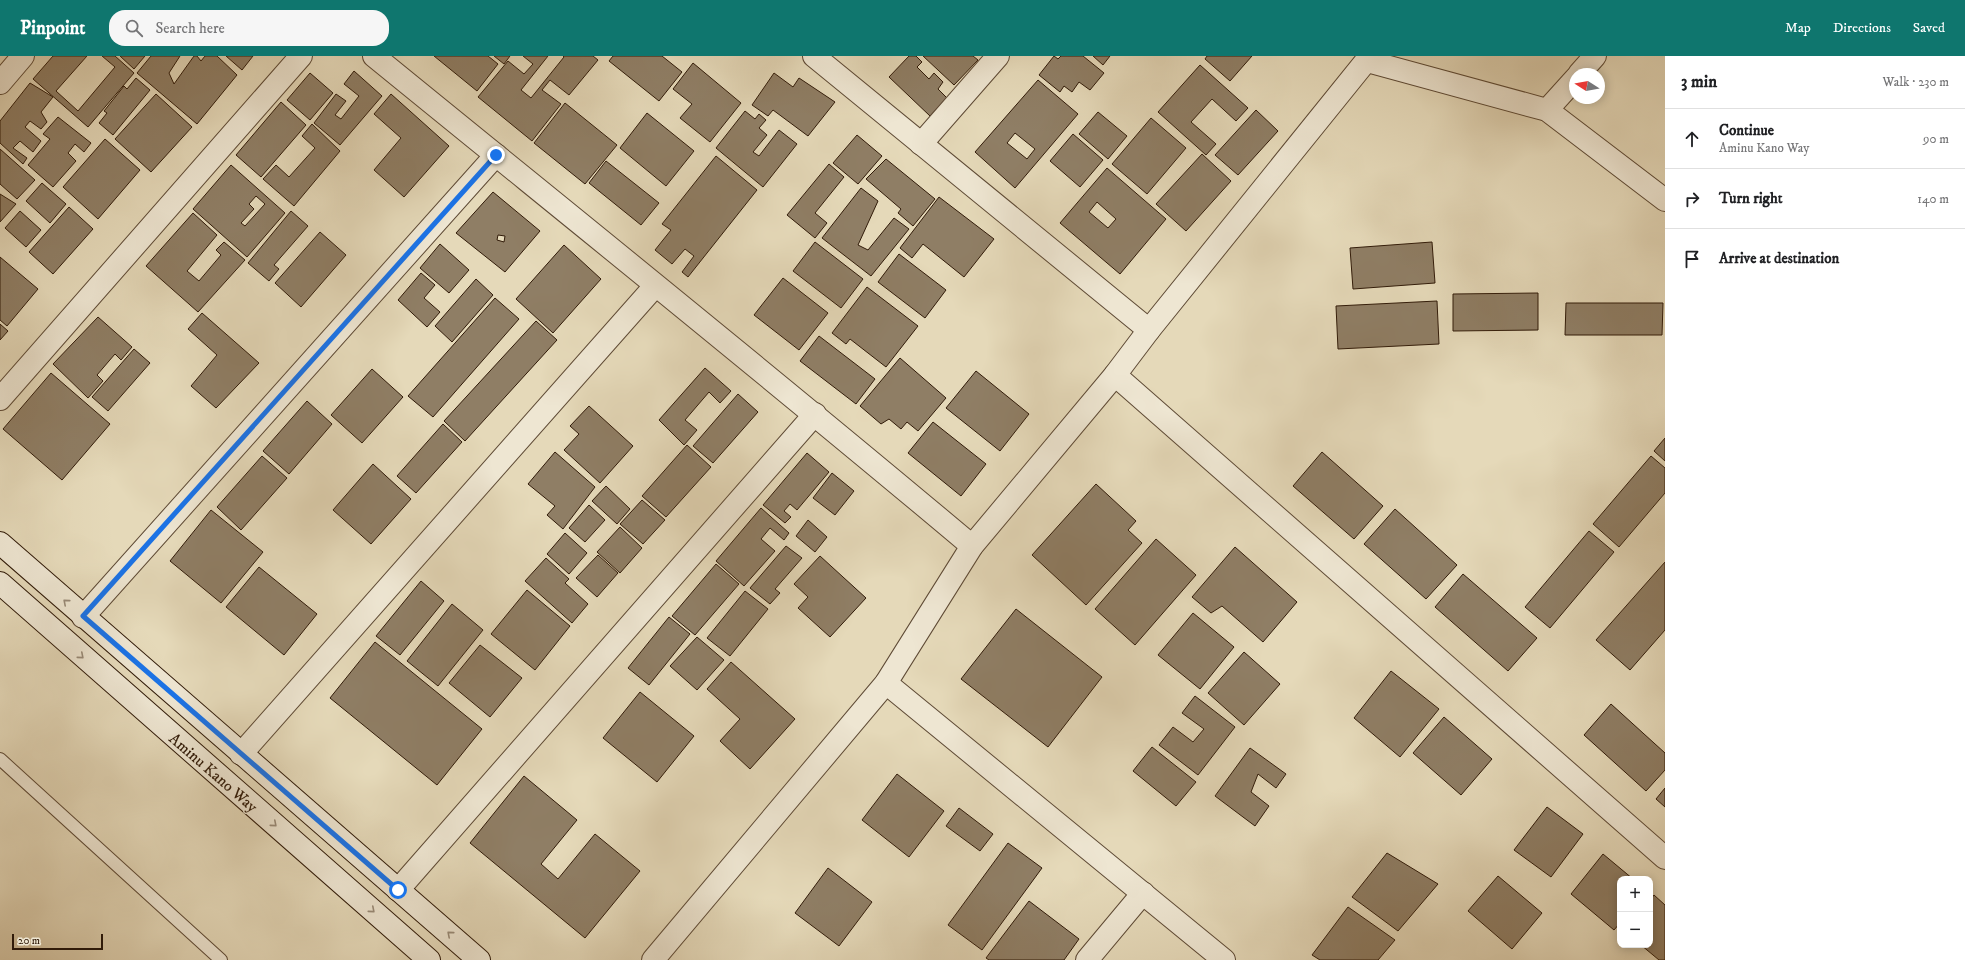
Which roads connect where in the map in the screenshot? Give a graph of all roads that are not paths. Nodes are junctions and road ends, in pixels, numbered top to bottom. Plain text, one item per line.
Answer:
1 (23, 56) edge
2 (300, 56) edge
3 (374, 56) edge
4 (814, 56) edge
5 (998, 56) edge
6 (1595, 56) edge
7 (1368, 58) edge
8 (1584, 68) edge
9 (0, 83) edge
10 (1569, 86) edge
11 (1547, 110) junction
12 (921, 144) junction
13 (496, 155) junction
14 (1665, 200) edge
15 (655, 286) junction
16 (1149, 330) junction
17 (1115, 375) junction
18 (0, 399) edge
19 (815, 414) junction
20 (0, 544) edge
21 (972, 546) junction
22 (0, 583) edge
23 (83, 616) junction
24 (886, 683) junction
25 (241, 754) junction
26 (0, 759) edge
27 (1665, 858) edge
28 (398, 890) junction
29 (1142, 893) junction
30 (221, 960) edge
31 (429, 960) edge
32 (479, 960) edge
33 (653, 960) edge
34 (1087, 960) edge
35 (1224, 960) edge

1 - 9 street
2 - 18 street
3 - 13 street
4 - 12 street
5 - 12 street
6 - 8 street
7 - 11 street
7 - 16 street
10 - 11 street
11 - 14 street
12 - 16 street
13 - 15 street
13 - 23 street
15 - 19 street
15 - 25 street
16 - 17 street
17 - 21 street
17 - 27 street
19 - 21 street
19 - 28 street
23 -> 20 street, Aminu Kano Way
21 - 24 street
22 -> 31 street, Aminu Kano Way
23 - 25 street, Aminu Kano Way
24 - 29 street
24 - 33 street
25 - 28 street, Aminu Kano Way
26 - 30 lane
32 -> 28 street, Aminu Kano Way
29 - 34 street
29 - 35 street

